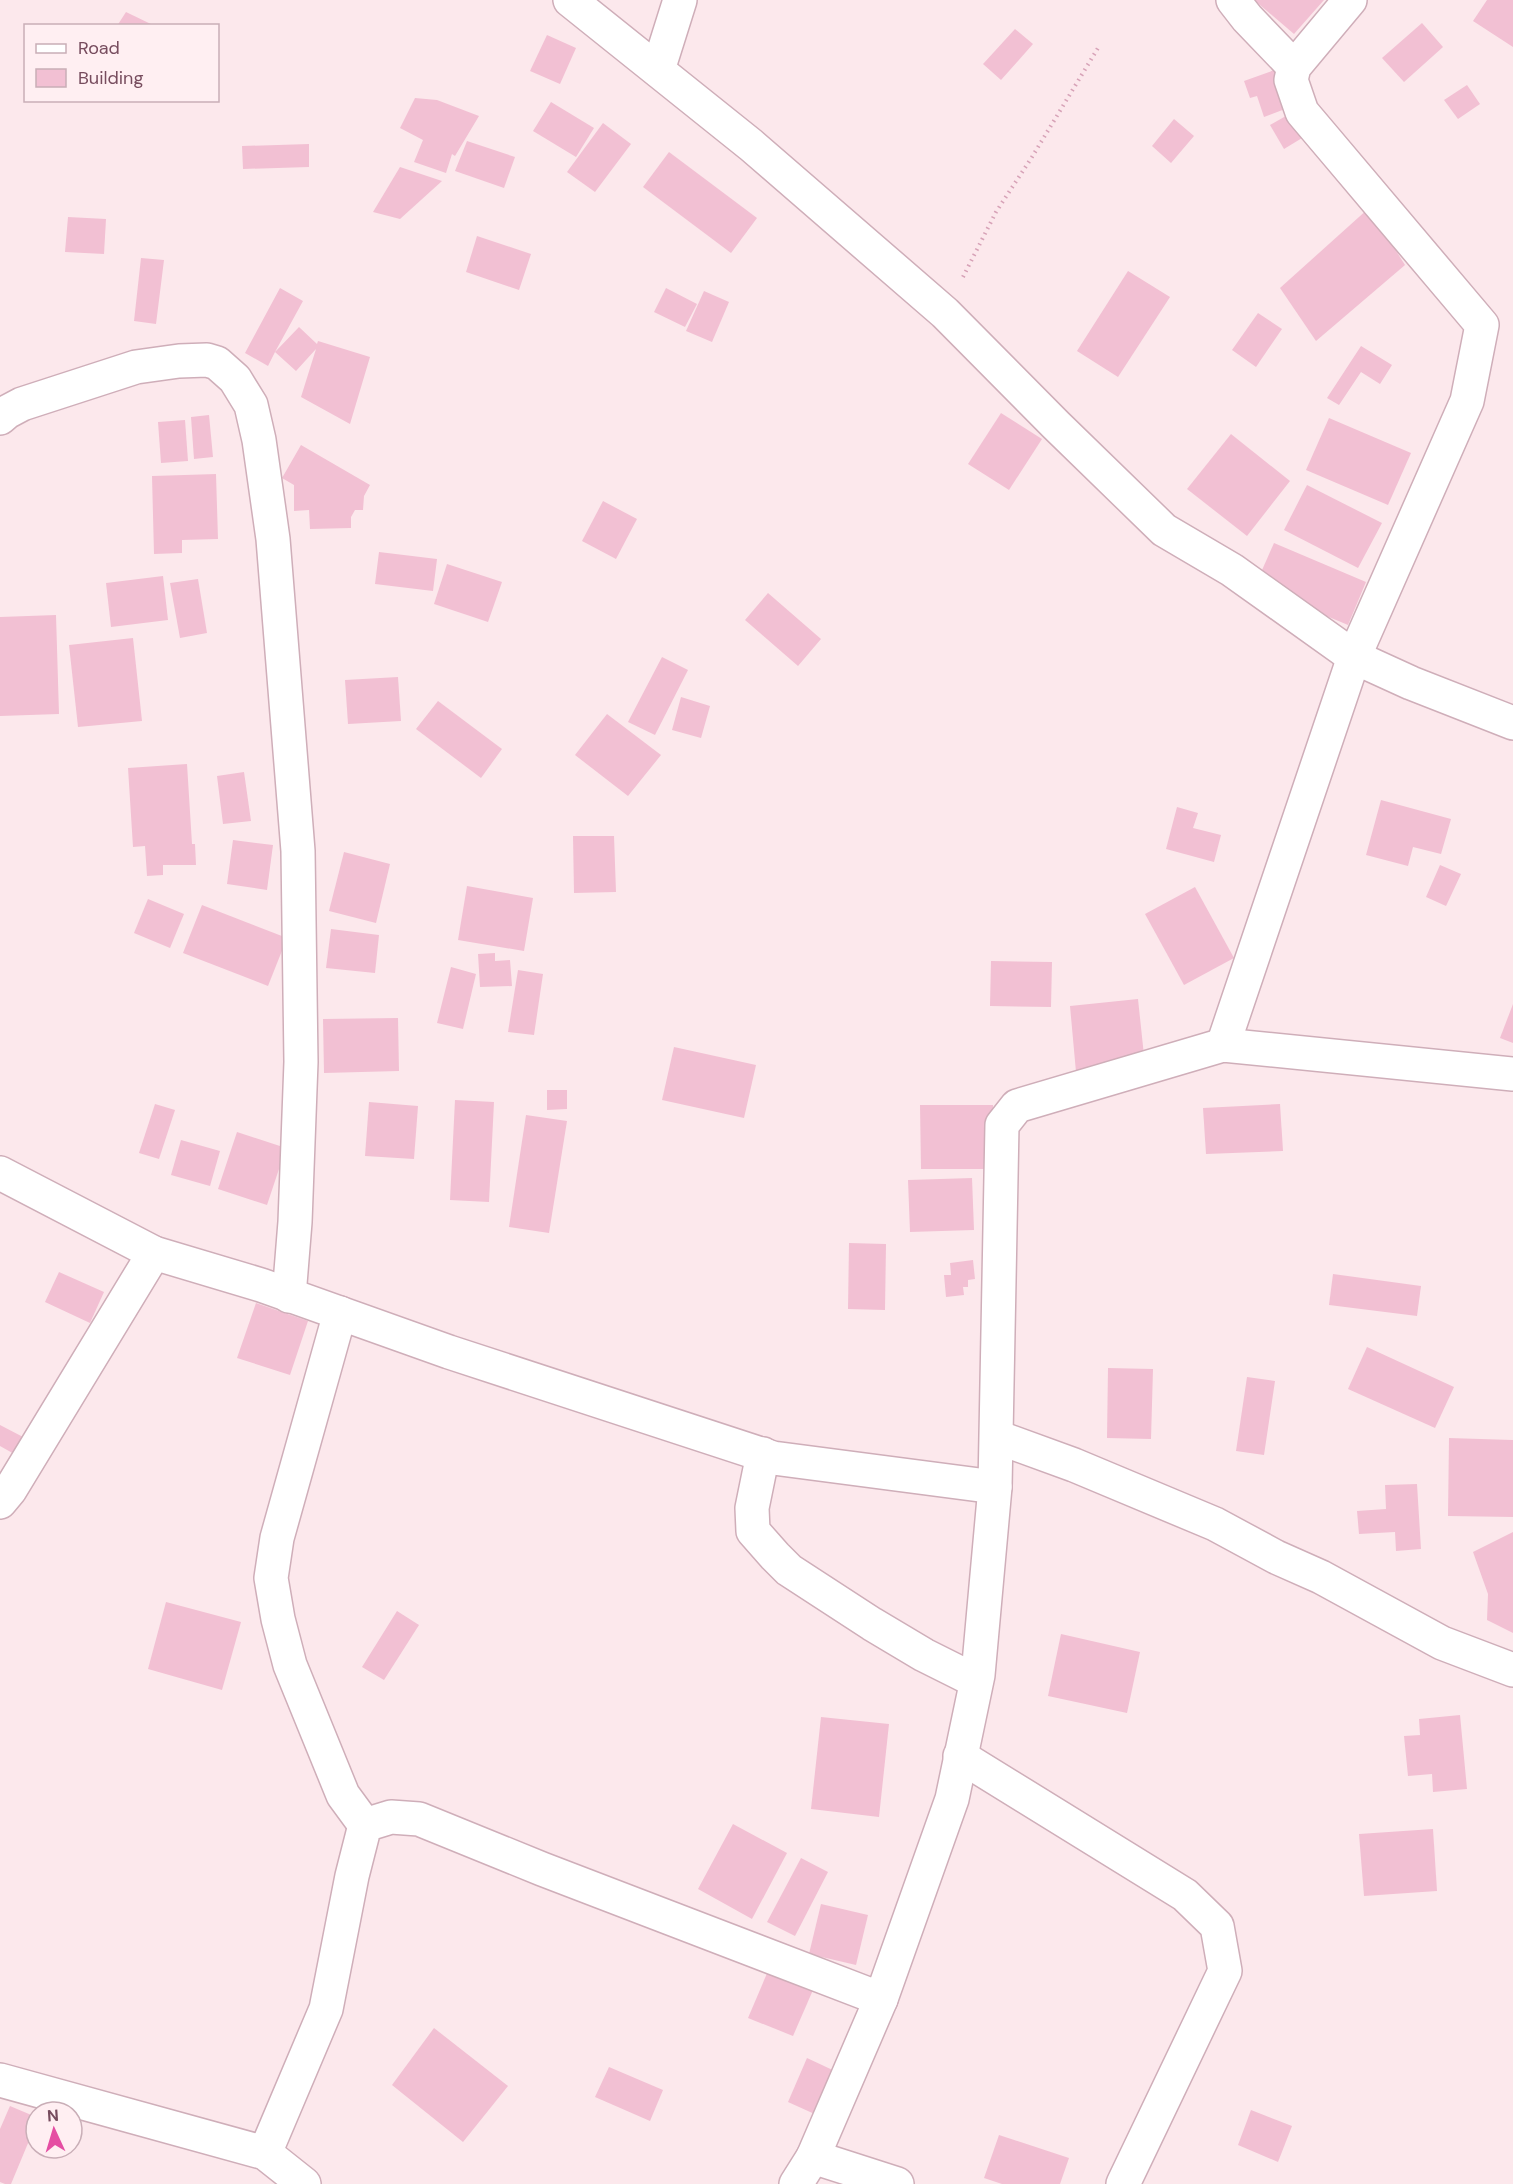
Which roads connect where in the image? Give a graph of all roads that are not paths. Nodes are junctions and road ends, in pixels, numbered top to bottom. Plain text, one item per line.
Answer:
1 (570, 0) edge
2 (680, 0) edge
3 (1233, 0) edge
4 (1350, 0) edge
5 (1294, 67) junction
6 (658, 70) junction
7 (0, 418) edge
8 (1353, 657) junction
9 (1513, 723) edge
10 (1223, 1045) junction
11 (1513, 1074) edge
12 (0, 1173) edge
13 (154, 1253) junction
14 (289, 1296) junction
15 (340, 1313) junction
16 (997, 1437) junction
17 (763, 1454) junction
18 (995, 1486) junction
19 (0, 1502) edge
20 (1513, 1670) edge
21 (976, 1682) junction
22 (960, 1756) junction
23 (365, 1825) junction
24 (881, 1999) junction
25 (0, 2080) edge
26 (265, 2153) junction
27 (813, 2157) junction
28 (304, 2184) edge
29 (796, 2184) edge
30 (897, 2184) edge
31 (1122, 2184) edge

1 - 6 street
2 - 6 street
3 - 5 street
4 - 5 street
5 - 8 street
6 - 8 street
7 - 14 street
8 - 9 street
8 - 10 street
10 - 11 street
10 - 16 street
12 - 13 street
13 - 14 street
13 - 19 street
14 - 15 street
15 - 17 street
15 - 23 street
16 - 18 street
16 - 20 street
17 - 18 street
17 - 21 street
18 - 21 street
21 - 22 street
22 - 24 street
22 - 31 street
23 - 24 street
23 - 26 street
24 - 27 street
25 - 26 street
26 - 28 street
27 - 29 street
27 - 30 street

